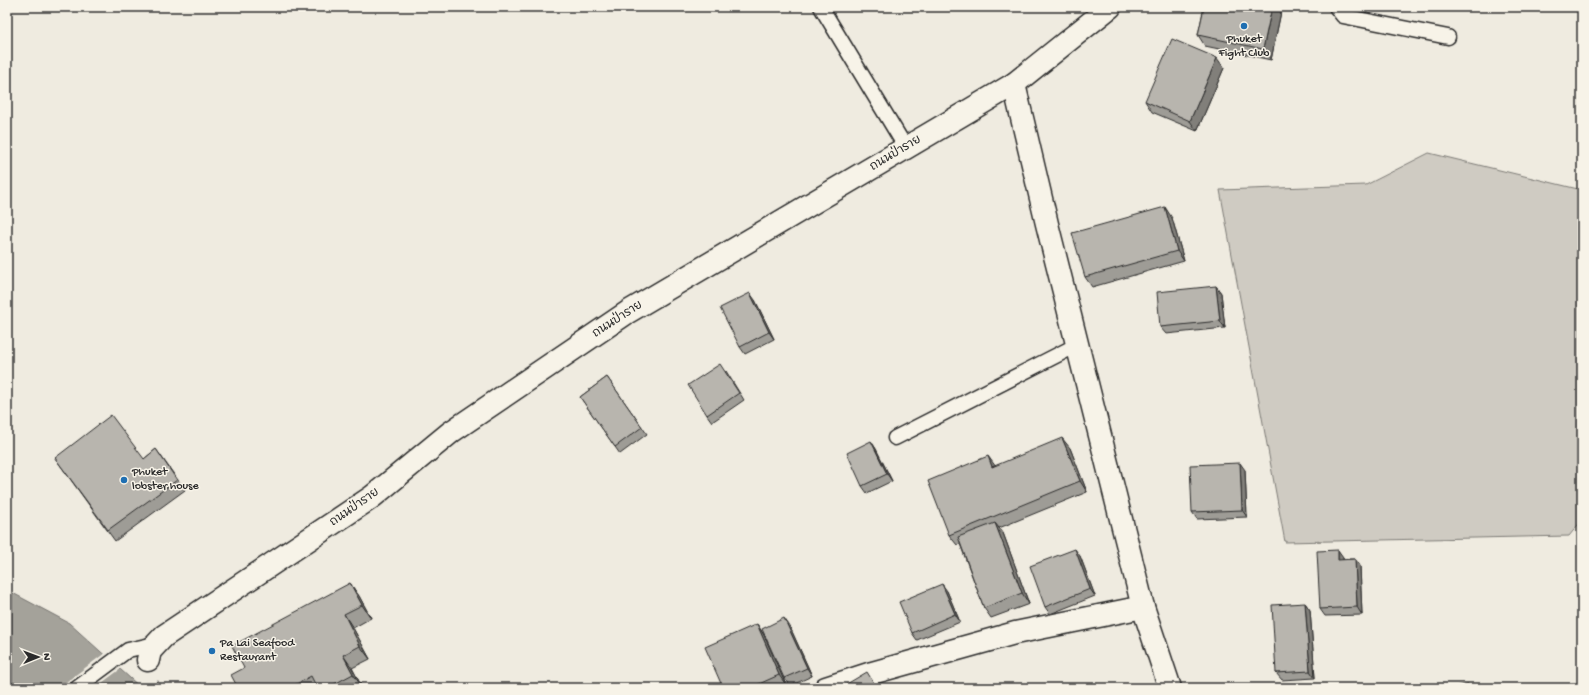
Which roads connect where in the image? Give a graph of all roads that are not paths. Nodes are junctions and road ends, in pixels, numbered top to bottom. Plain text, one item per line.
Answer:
1 (821, 7) edge
2 (1110, 7) edge
3 (1336, 7) edge
4 (1448, 37) dead end
5 (1014, 84) junction
6 (906, 148) junction
7 (1077, 345) junction
8 (895, 438) dead end
9 (1144, 607) junction
10 (151, 652) joint
11 (78, 688) edge
12 (826, 688) edge
13 (1170, 688) edge

1 - 6 lane
2 - 5 street, ถนนป่าราย
3 - 4 lane
5 - 6 street, ถนนป่าราย
5 - 7 street
6 - 10 street, ถนนป่าราย
7 - 8 lane
7 - 9 street
9 - 12 street
9 - 13 street
10 - 11 lane

